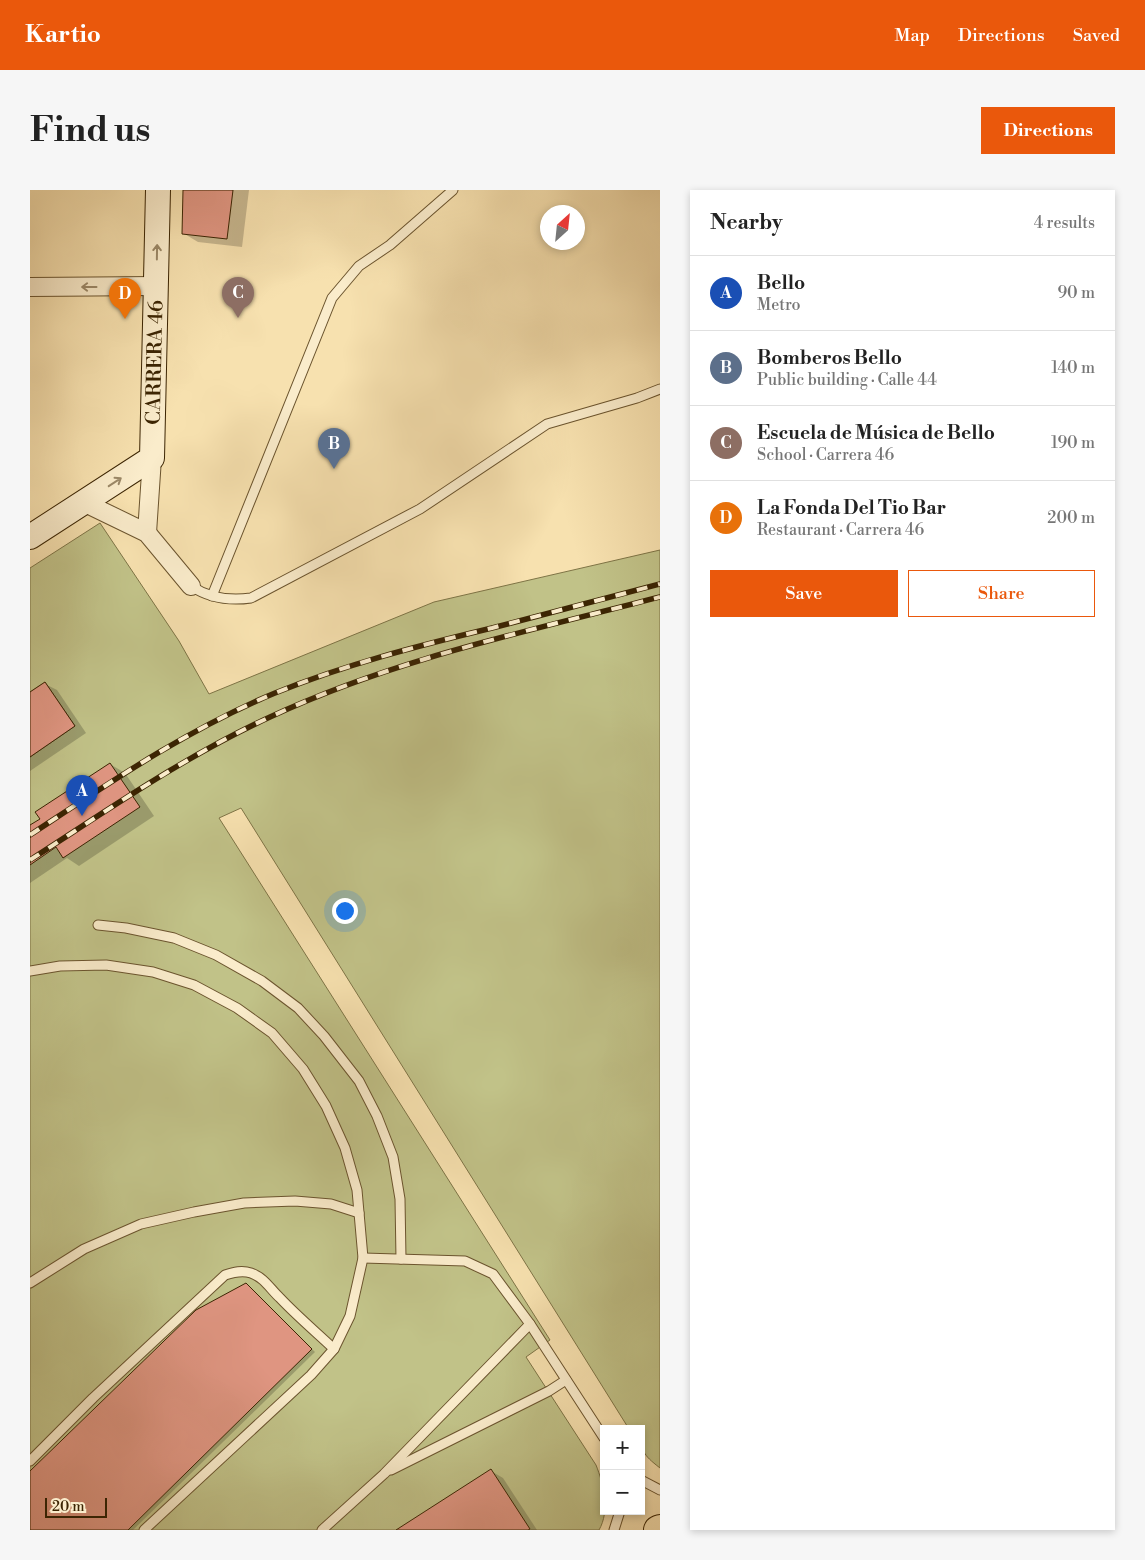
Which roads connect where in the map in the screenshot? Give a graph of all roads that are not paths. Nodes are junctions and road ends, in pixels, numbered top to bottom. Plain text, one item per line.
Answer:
1 (158, 190) edge
2 (453, 190) edge
3 (156, 286) junction
4 (30, 287) edge
5 (660, 389) edge
6 (152, 458) junction
7 (84, 502) junction
8 (147, 533) junction
9 (30, 537) edge
10 (190, 586) joint
11 (212, 596) junction
12 (98, 925) dead end
13 (30, 971) edge
14 (359, 1213) junction
15 (363, 1258) junction
16 (401, 1259) junction
17 (30, 1283) edge
18 (530, 1324) junction
19 (334, 1349) junction
20 (566, 1380) junction
21 (600, 1432) edge
22 (30, 1461) edge
23 (384, 1474) junction
24 (645, 1482) edge
25 (660, 1490) edge
26 (619, 1515) edge
27 (144, 1530) edge
28 (322, 1530) edge
29 (614, 1530) edge

3 -> 1 street, CARRERA 46
2 - 11 lane
3 -> 4 street
3 - 6 street, CARRERA 46
5 - 11 lane
7 -> 6 street
6 - 8 street, CARRERA 46
7 - 8 street
7 - 9 street
8 - 10 street
10 - 11 lane
12 - 16 lane
13 - 14 lane
14 - 15 lane
14 - 17 lane
15 - 16 lane
15 - 19 lane
16 - 18 lane
18 - 20 lane
18 - 23 lane
19 - 22 lane
19 - 27 lane
20 - 21 lane
20 - 23 lane
23 - 28 lane
24 - 25 lane
26 - 29 lane

